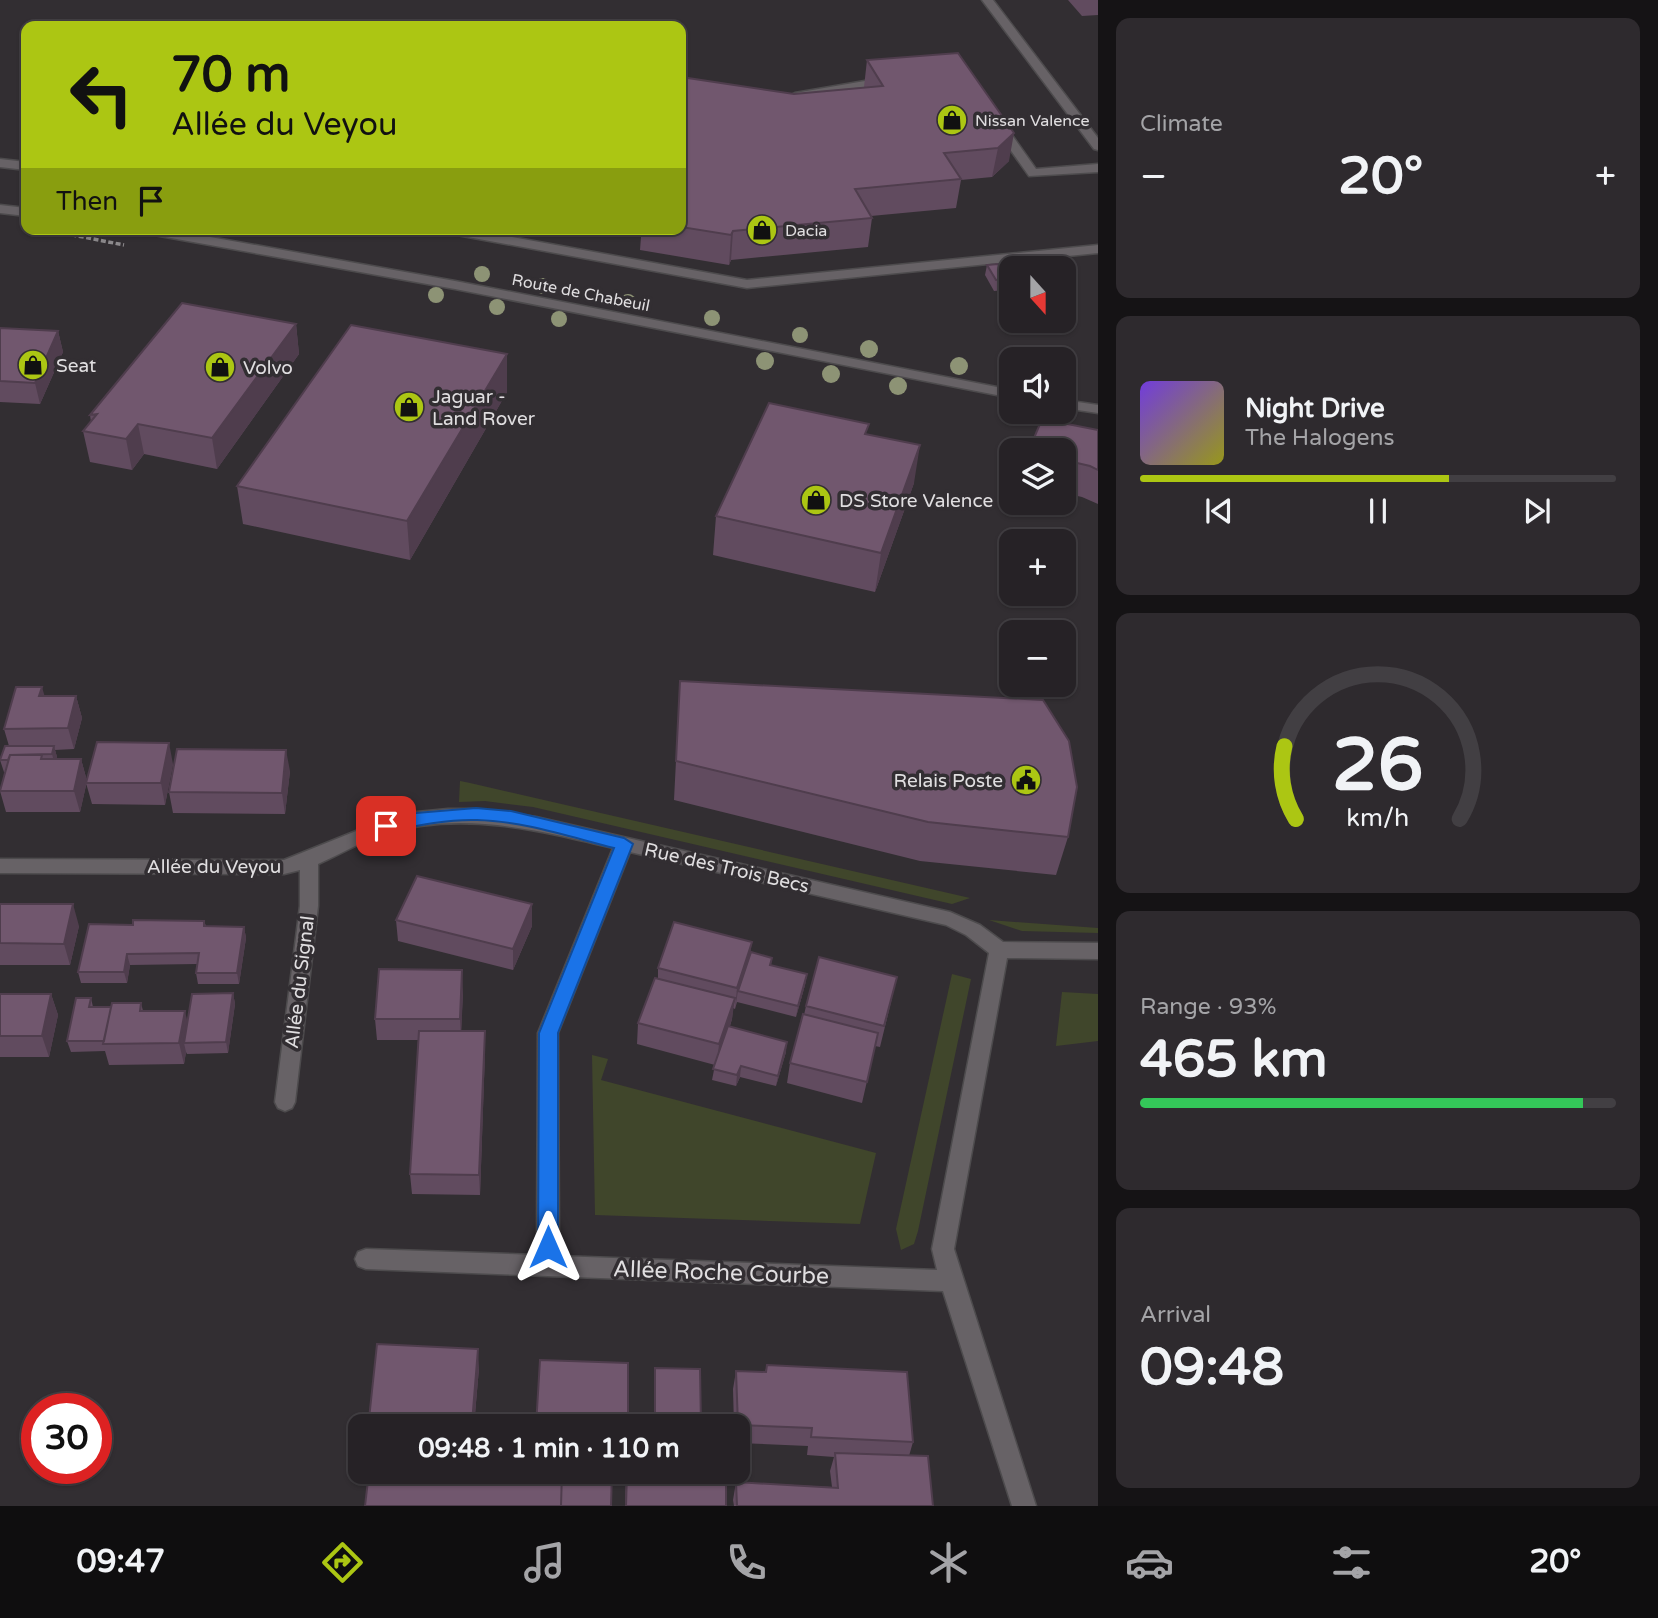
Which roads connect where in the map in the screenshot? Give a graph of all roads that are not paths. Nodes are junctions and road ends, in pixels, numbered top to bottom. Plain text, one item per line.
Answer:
1 (987, 0) edge
2 (908, 78) edge
3 (776, 100) edge
4 (994, 118) edge
5 (1098, 146) edge
6 (0, 163) edge
7 (21, 165) edge
8 (1098, 168) edge
9 (0, 209) edge
10 (21, 211) edge
11 (184, 235) edge
12 (478, 235) edge
13 (1098, 250) edge
14 (999, 391) edge
15 (1076, 406) edge
16 (1098, 411) edge
17 (624, 844) junction
18 (309, 863) junction
19 (0, 866) edge
20 (999, 950) junction
21 (1098, 951) edge
22 (285, 1102) dead end
23 (366, 1259) dead end
24 (548, 1265) junction
25 (951, 1281) junction
26 (1024, 1506) edge

1 - 5 street
2 - 3 street
4 - 8 street
6 - 7 street
9 - 10 street
11 - 14 street, Route de Chabeuil
12 - 13 street
15 - 16 street
17 - 18 street, Allée du Veyou
17 - 20 street, Rue des Trois Becs
17 - 24 street, Rue des Trois Becs
18 - 19 street, Allée du Veyou
18 - 22 street, Allée du Signal
20 - 21 street
20 - 25 street
23 - 24 street, Allée Roche Courbe
24 - 25 street, Allée Roche Courbe
25 - 26 street

